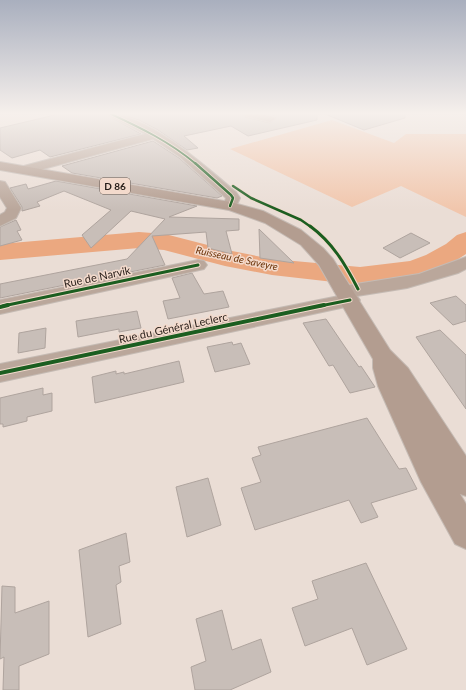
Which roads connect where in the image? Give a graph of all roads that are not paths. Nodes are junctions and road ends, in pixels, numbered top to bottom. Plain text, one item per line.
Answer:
1 (111, 146) edge
2 (172, 146) edge
3 (0, 166) edge
4 (20, 169) junction
5 (0, 177) edge
6 (0, 185) edge
7 (230, 206) junction
8 (0, 221) edge
9 (466, 262) edge
10 (198, 265) dead end
11 (340, 284) junction
12 (0, 307) edge
13 (382, 356) junction
14 (0, 372) edge
15 (430, 472) junction
16 (466, 482) edge
17 (466, 517) edge
18 (466, 533) edge

1 - 4 street
2 - 7 street
3 - 4 main road, D 86
4 - 5 street
4 - 7 main road, D 86
6 - 8 street
7 - 11 main road, D 86
9 - 11 street, Rue du Général Leclerc
10 - 12 street, Rue de Narvik
11 - 13 main road, D 86
11 - 14 street, Rue du Général Leclerc
13 - 15 main road
13 - 16 main road
15 - 17 main road
15 - 18 main road

